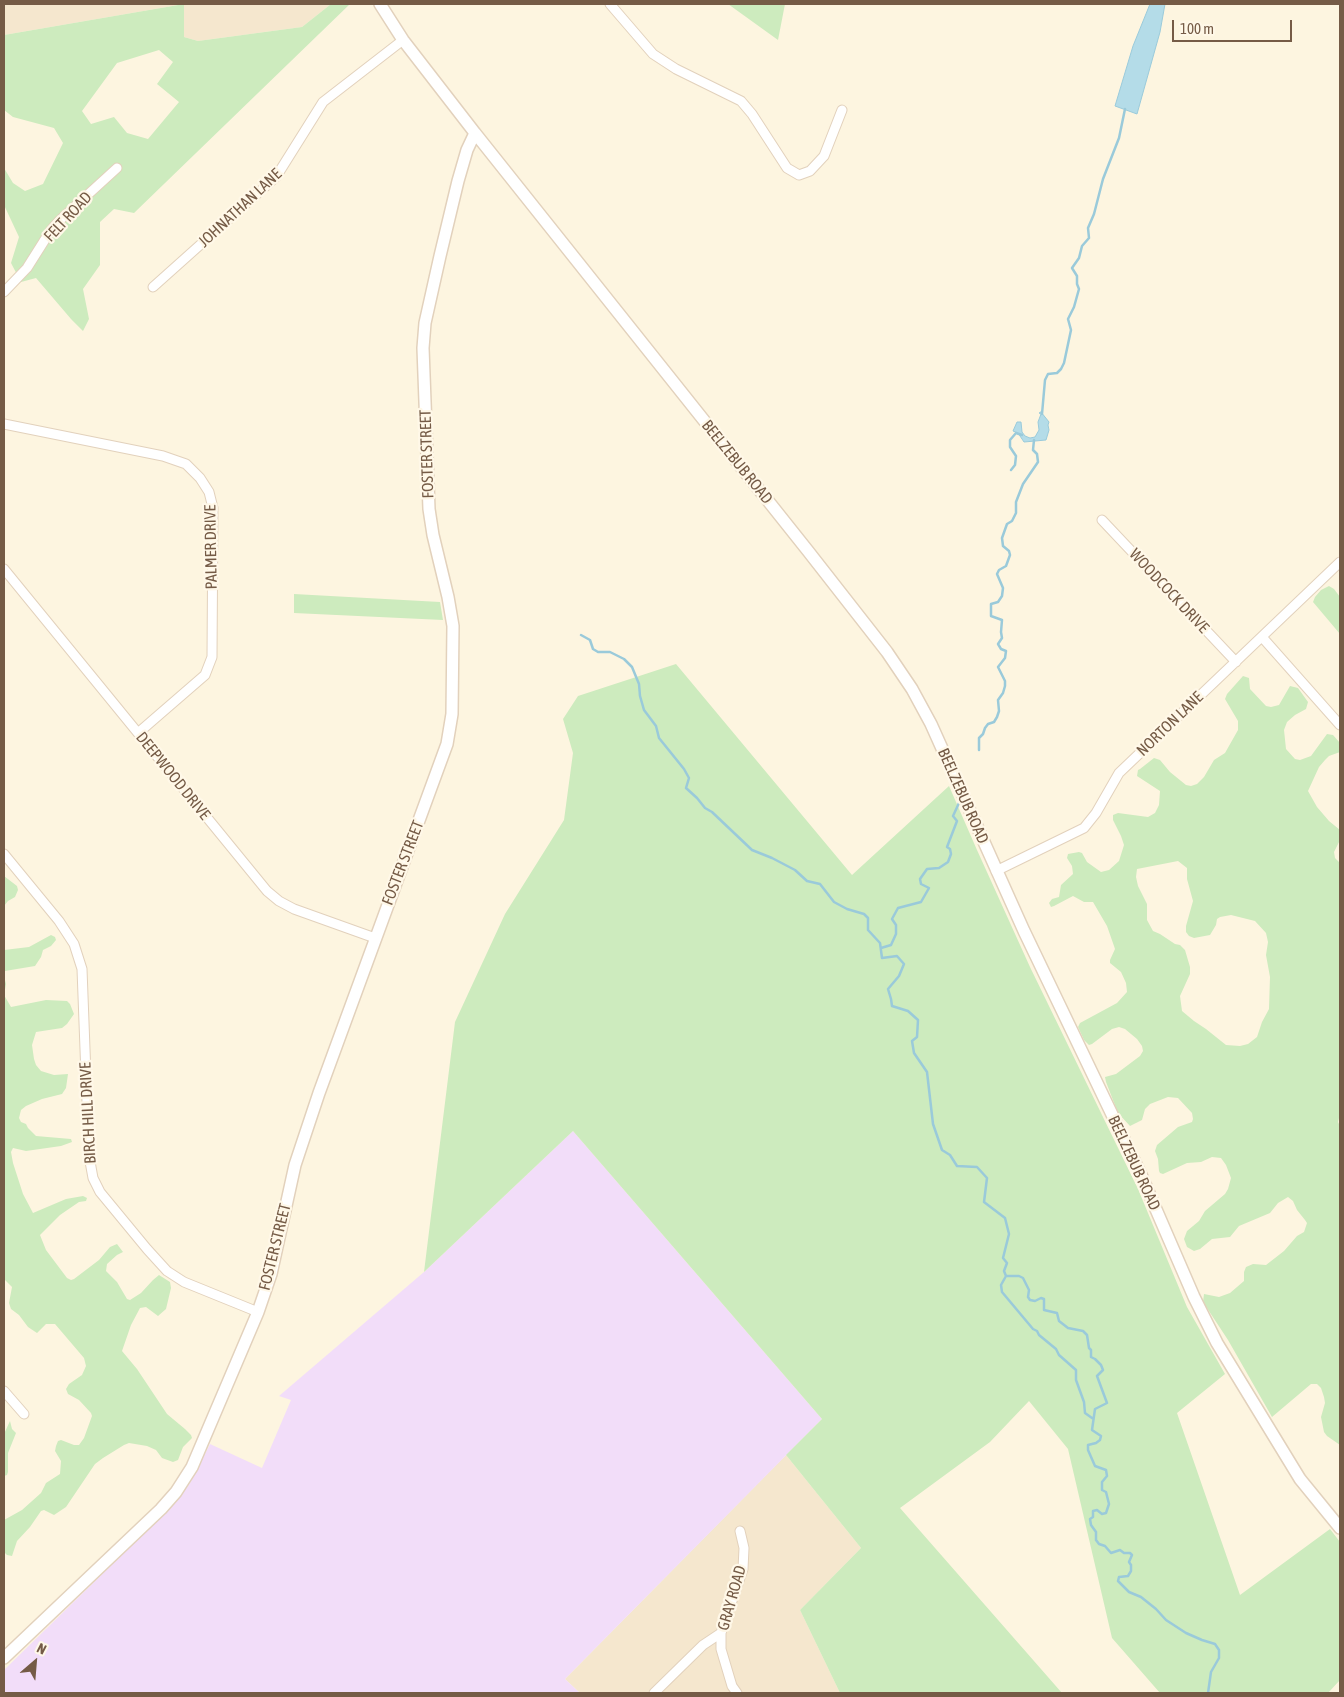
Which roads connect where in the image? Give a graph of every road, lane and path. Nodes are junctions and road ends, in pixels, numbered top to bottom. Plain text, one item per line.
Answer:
1 (380, 4) edge
2 (610, 4) edge
3 (402, 40) junction
4 (842, 110) dead end
5 (475, 133) junction
6 (117, 168) dead end
7 (153, 287) dead end
8 (4, 292) edge
9 (5, 424) edge
10 (4, 435) edge
11 (1102, 520) dead end
12 (1340, 562) edge
13 (4, 569) edge
14 (1262, 637) junction
15 (1236, 662) junction
16 (1340, 724) edge
17 (138, 733) junction
18 (4, 854) edge
19 (996, 871) junction
20 (375, 938) junction
21 (258, 1312) junction
22 (4, 1390) edge
23 (24, 1414) dead end
24 (1340, 1528) edge
25 (740, 1531) dead end
26 (721, 1633) junction
27 (4, 1658) edge
28 (654, 1693) edge
29 (737, 1693) edge

1 - 3 street
2 - 4 street
3 - 5 street
3 - 7 street, JOHNATHAN LANE
5 - 19 street, BEELZEBUB ROAD
5 - 20 street, FOSTER STREET
6 - 8 street, FELT ROAD
9 - 10 street
9 - 17 street, PALMER DRIVE
11 - 15 street, WOODCOCK DRIVE
12 - 14 street, NORTON LANE
13 - 17 street, DEEPWOOD DRIVE
14 - 15 street, NORTON LANE
14 - 16 street
15 - 19 street, NORTON LANE
17 - 20 street, DEEPWOOD DRIVE
18 - 21 street, BIRCH HILL DRIVE
19 - 24 street, BEELZEBUB ROAD
20 - 21 street, FOSTER STREET
21 - 27 street, FOSTER STREET
22 - 23 street
25 - 26 street, GRAY ROAD
26 - 28 street
26 - 29 street, GRAY ROAD

